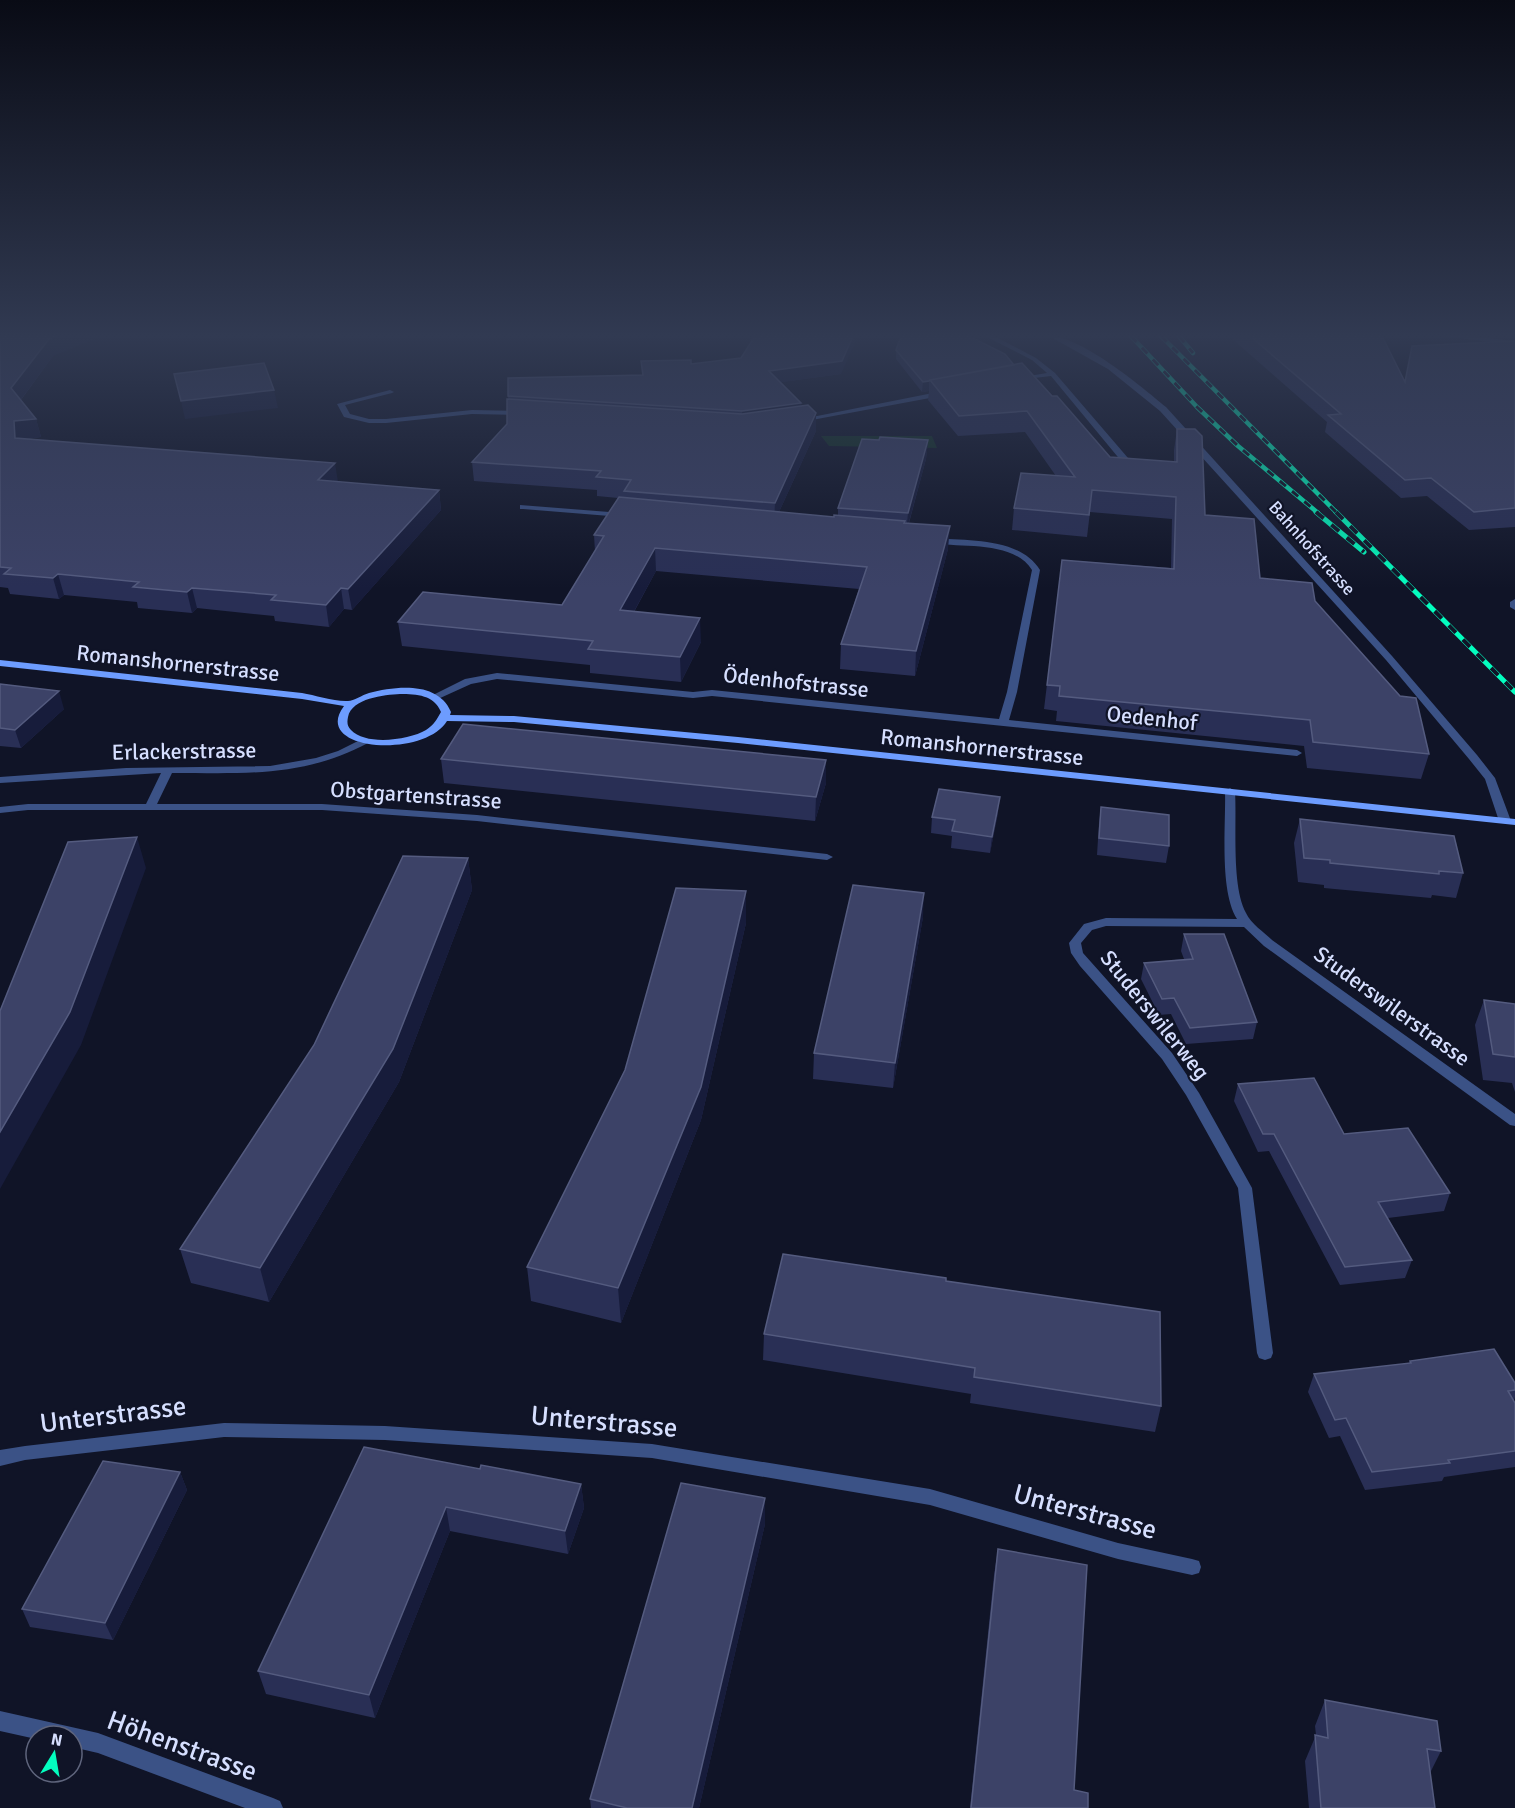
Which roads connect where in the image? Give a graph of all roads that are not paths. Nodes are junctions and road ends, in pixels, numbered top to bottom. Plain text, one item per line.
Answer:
1 (798, 420) edge
2 (1092, 420) edge
3 (1172, 420) edge
4 (790, 422) edge
5 (1125, 460) edge
6 (523, 507) dead end
7 (633, 516) edge
8 (918, 539) edge
9 (0, 663) edge
10 (434, 697) junction
11 (352, 705) junction
12 (445, 718) junction
13 (1003, 723) junction
14 (364, 741) junction
15 (1298, 753) dead end
16 (168, 770) junction
17 (0, 780) edge
18 (1230, 791) junction
19 (150, 807) junction
20 (0, 810) edge
21 (1510, 821) edge
22 (827, 857) dead end
23 (1246, 923) junction
24 (1515, 1121) edge
25 (1265, 1353) dead end
26 (0, 1458) edge
27 (1192, 1567) dead end
28 (0, 1721) edge
29 (24, 1726) edge
30 (84, 1740) edge
31 (273, 1808) edge

1 - 4 street
2 - 5 street
3 - 21 street, Bahnhofstrasse
6 - 7 street
8 - 13 street
9 - 11 main road, Romanshornerstrasse
10 - 11 main road
10 - 12 main road
10 - 13 street, Ödenhofstrasse
11 - 14 main road
12 - 14 main road
12 - 18 main road, Romanshornerstrasse
13 - 15 street, Oedenhof
14 - 16 street, Erlackerstrasse
16 - 17 street, Erlackerstrasse
16 - 19 street
18 - 21 main road, Romanshornerstrasse
18 - 23 street
19 - 20 street, Obstgartenstrasse
19 - 22 street, Obstgartenstrasse
23 - 24 street, Studerswilerstrasse
23 - 25 street, Studerswilerweg
26 - 27 street, Unterstrasse
28 - 29 street
30 - 31 street, Höhenstrasse

